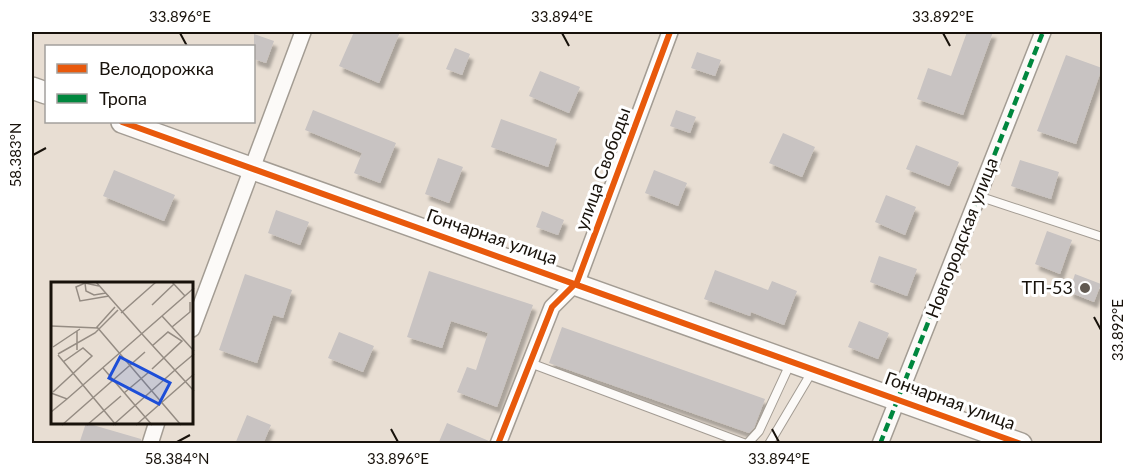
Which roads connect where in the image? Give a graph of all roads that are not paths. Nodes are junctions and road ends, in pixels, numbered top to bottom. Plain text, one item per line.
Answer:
1 (303, 32) edge
2 (670, 32) edge
3 (1042, 32) edge
4 (125, 123) edge
5 (251, 170) junction
6 (978, 196) junction
7 (1102, 237) edge
8 (577, 282) junction
9 (194, 324) edge
10 (792, 360) junction
11 (530, 363) junction
12 (814, 369) junction
13 (899, 398) junction
14 (157, 424) edge
15 (150, 444) edge
16 (498, 444) edge
17 (747, 444) edge
18 (769, 444) edge
19 (880, 444) edge
20 (1021, 444) edge

1 - 5 street
2 - 8 street, улица Свободы
3 - 6 street, Новгородская улица
4 - 5 street, Гончарная улица
5 - 8 street, Гончарная улица
5 - 9 street
6 - 7 lane
6 - 13 street, Новгородская улица
8 - 10 street, Гончарная улица
8 - 11 street, улица Свободы
10 - 12 street, Гончарная улица
10 - 17 lane
11 - 16 street, улица Свободы
11 - 17 lane
12 - 13 street, Гончарная улица
12 - 18 lane
13 - 19 street, Новгородская улица
13 - 20 street, Гончарная улица
14 - 15 street

